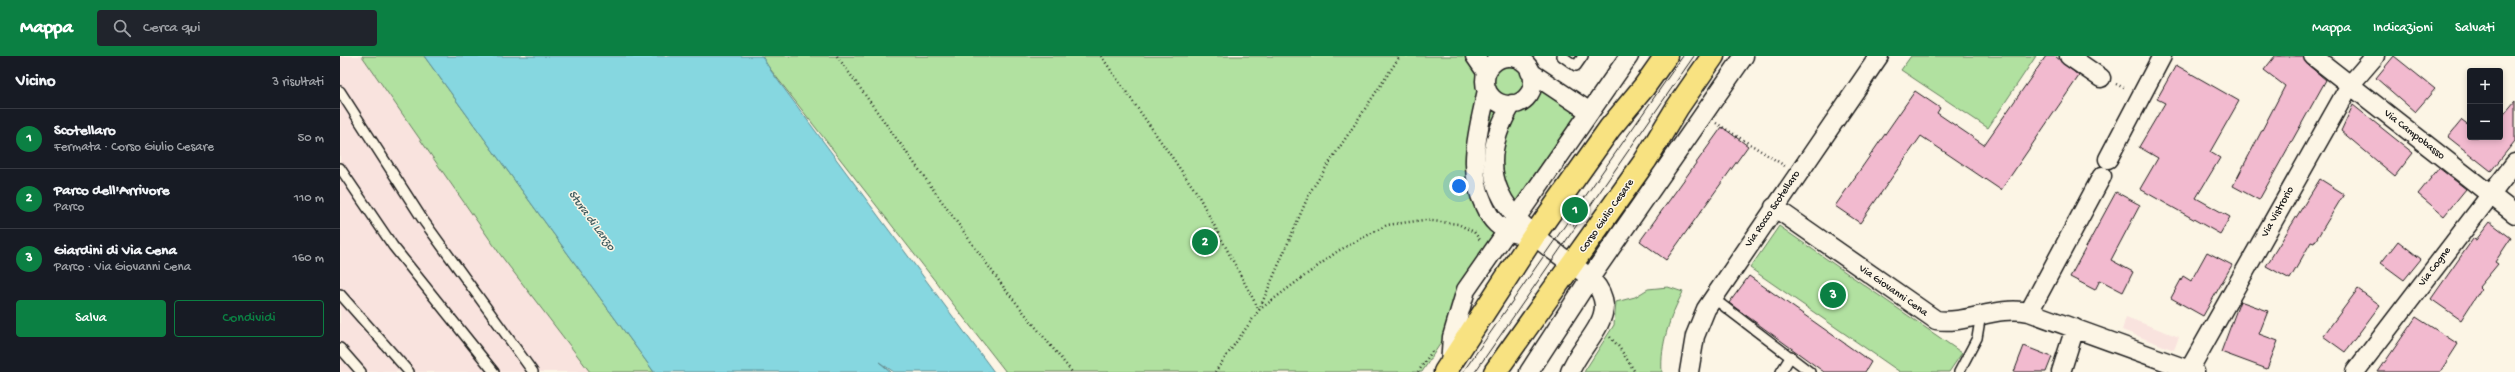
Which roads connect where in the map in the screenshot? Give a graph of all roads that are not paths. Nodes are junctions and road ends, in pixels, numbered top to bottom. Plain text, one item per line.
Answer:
1 (1475, 56) edge
2 (1562, 56) edge
3 (1583, 56) edge
4 (1629, 56) edge
5 (1666, 56) edge
6 (1713, 56) edge
7 (1744, 56) edge
8 (1879, 56) edge
9 (2070, 56) edge
10 (2162, 56) edge
11 (2313, 56) edge
12 (2375, 56) edge
13 (1510, 57) edge
14 (1486, 72) junction
15 (1530, 72) junction
16 (2101, 78) dead end
17 (2350, 85) junction
18 (1487, 90) junction
19 (340, 91) edge
20 (1512, 104) junction
21 (1590, 112) junction
22 (2515, 162) edge
23 (340, 168) edge
24 (2490, 194) junction
25 (1774, 207) junction
26 (2515, 214) edge
27 (1511, 224) junction
28 (1533, 237) junction
29 (1572, 265) junction
30 (1590, 278) junction
31 (340, 294) edge
32 (1713, 298) junction
33 (2029, 312) junction
34 (1981, 314) junction
35 (2075, 328) junction
36 (340, 348) edge
37 (1791, 356) junction
38 (1448, 369) edge
39 (2190, 371) edge
40 (362, 372) edge
41 (409, 372) edge
42 (494, 372) edge
43 (533, 372) edge
44 (1495, 372) edge
45 (1529, 372) edge
46 (1570, 372) edge
47 (1689, 372) edge
48 (1781, 372) edge
49 (1810, 372) edge
50 (1959, 372) edge
51 (2061, 372) edge
52 (2355, 372) edge

1 - 14 street
2 - 3 lane
4 - 21 street
5 - 28 main road
6 - 29 main road, Corso Giulio Cesare
7 - 30 street, Corso Giulio Cesare
8 - 25 street, Via Rocco Scotellaro
9 - 16 street
10 - 33 street
11 - 17 street, Via Campobasso
12 - 17 street, Via Vistrorio
13 - 14 street
13 - 15 street
14 - 18 street
15 - 20 street
15 - 21 street
17 - 24 street, Via Campobasso
17 - 39 street, Via Vistrorio
18 - 20 street
18 - 27 street
19 - 43 lane
20 - 27 street
21 - 27 street
22 - 24 street, Via Cogne
23 - 42 lane
24 - 26 street, Via Campobasso
24 - 52 street, Via Cogne
25 - 32 street, Via Rocco Scotellaro
25 - 34 street, Via Giovanni Cena
27 - 28 street
27 - 38 street
28 - 29 street
28 - 38 main road
29 - 30 street
29 - 44 main road, Corso Giulio Cesare
30 - 45 street, Corso Giulio Cesare
30 - 46 street
31 - 41 lane
32 - 37 lane
32 - 47 street, Via Rocco Scotellaro
33 - 34 street, Via Giovanni Cena
33 - 35 street, Via Giovanni Cena
34 - 50 lane
35 - 39 street, Via Giovanni Cena
35 - 51 street
36 - 40 lane
37 - 48 lane
37 - 49 lane

